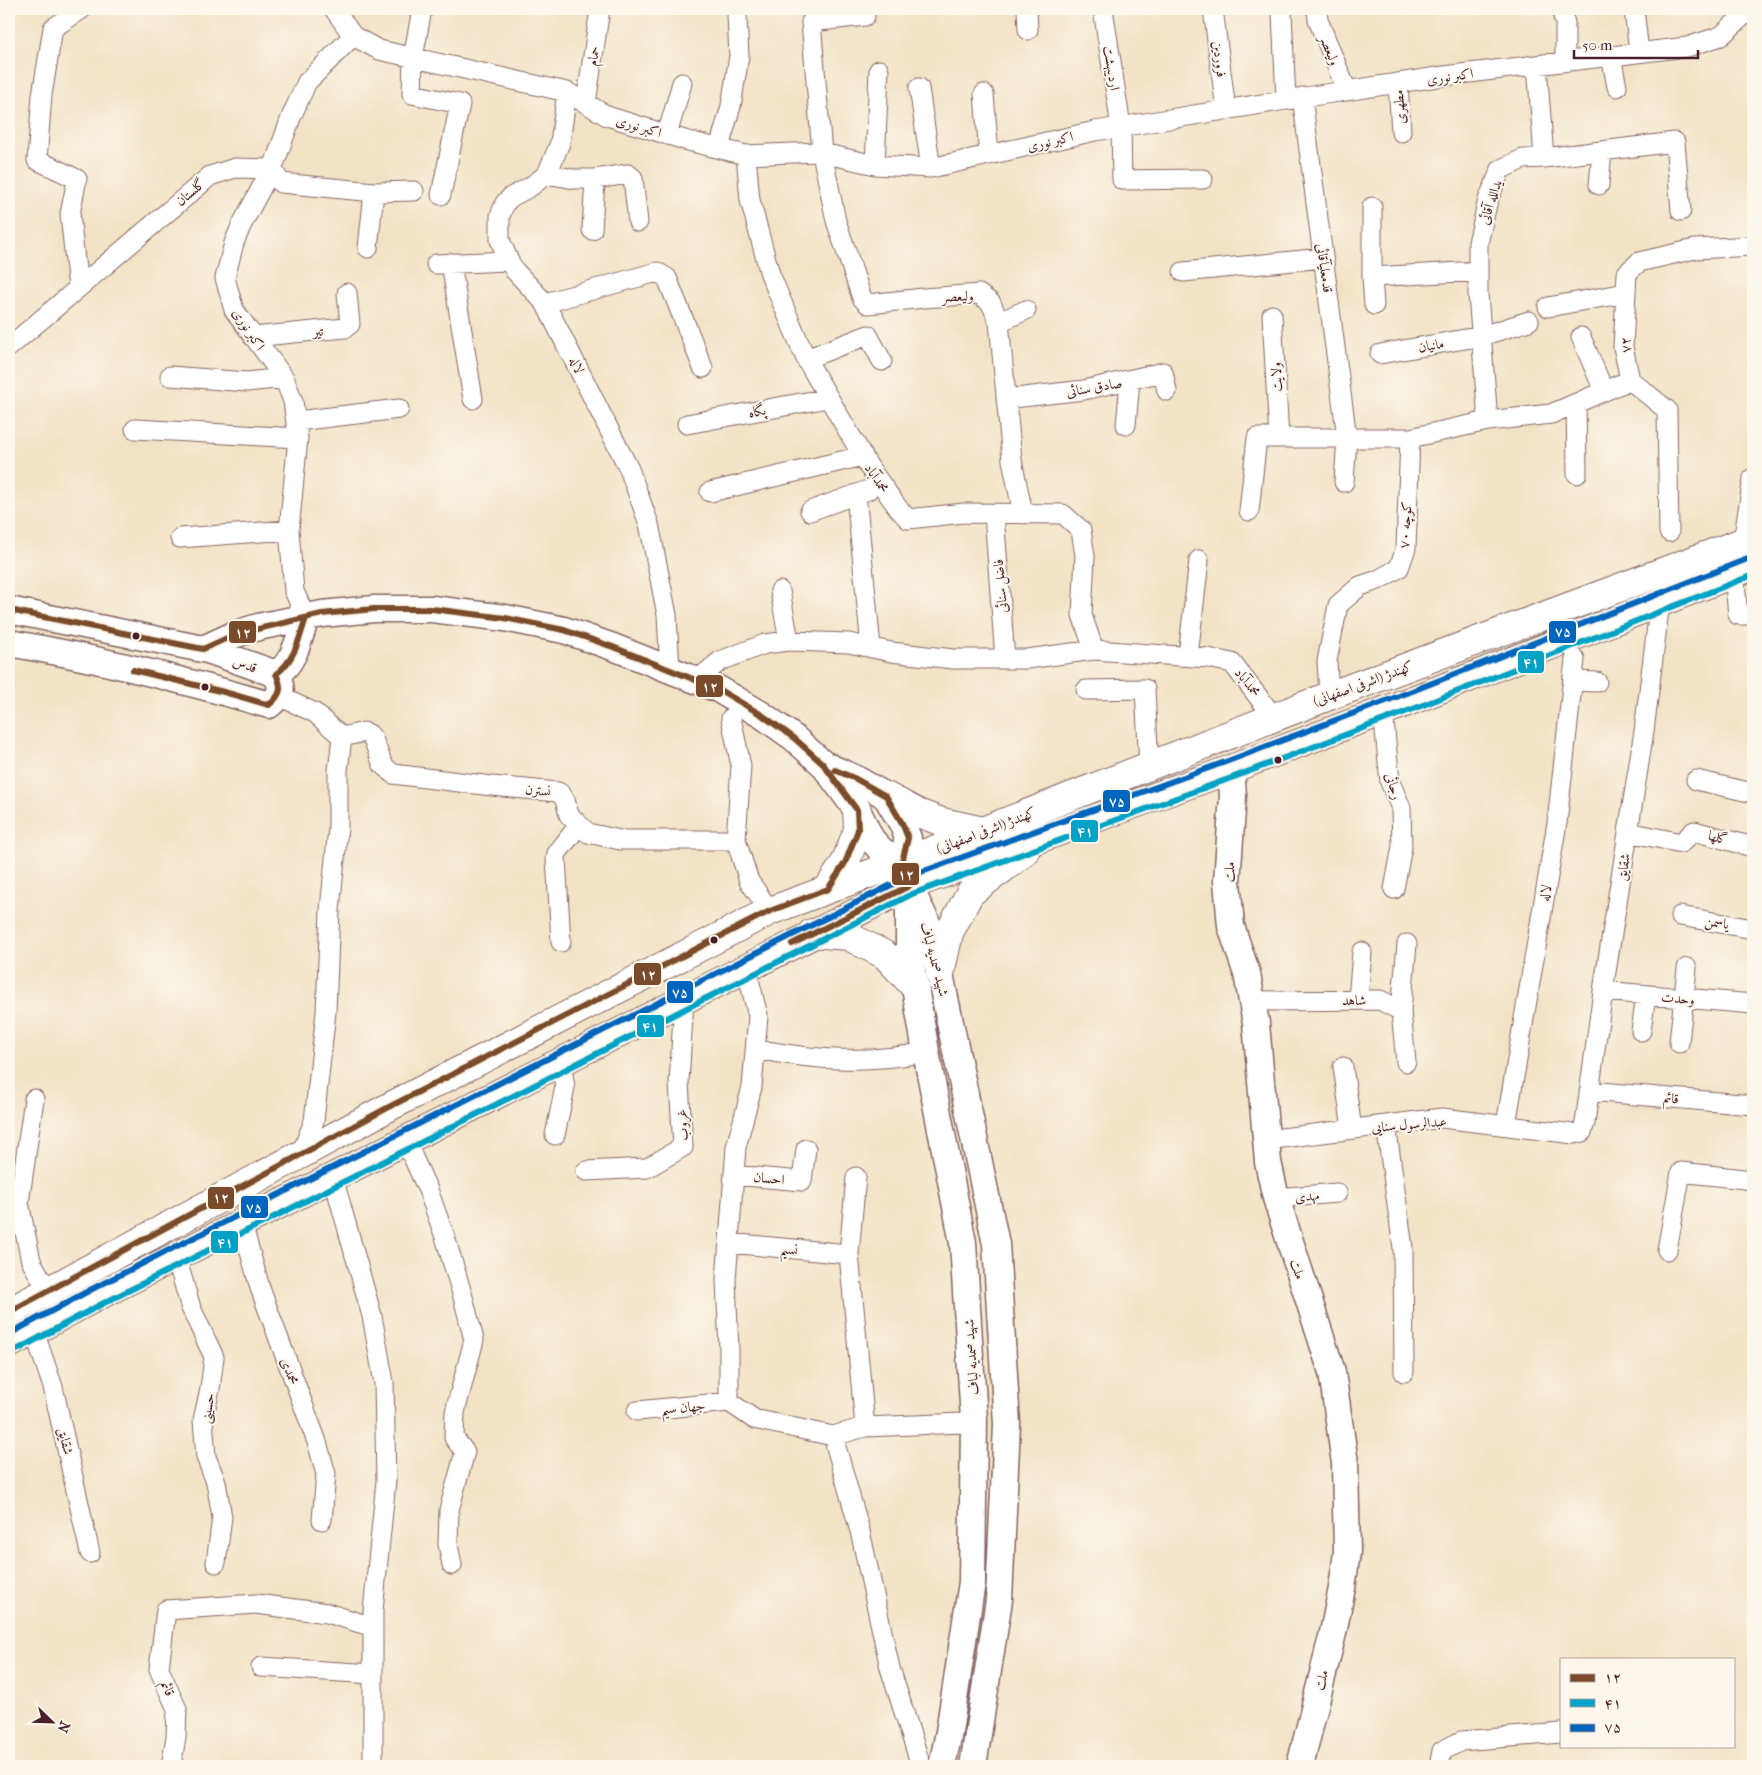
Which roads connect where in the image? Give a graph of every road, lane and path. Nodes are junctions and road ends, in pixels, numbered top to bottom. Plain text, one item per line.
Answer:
1 (82, 9) edge
2 (334, 9) edge
3 (422, 9) edge
4 (600, 9) edge
5 (864, 9) edge
6 (1027, 9) edge
7 (1103, 9) edge
8 (1213, 9) edge
9 (1317, 9) edge
10 (1561, 9) edge
11 (1634, 9) edge
12 (1753, 9) edge
13 (1282, 13) dead end
14 (737, 16) dead end
15 (1028, 30) dead end
16 (353, 36) junction
17 (1639, 52) junction
18 (1611, 56) junction
19 (413, 58) junction
20 (1565, 61) junction
21 (1537, 65) junction
22 (879, 70) dead end
23 (682, 83) dead end
24 (1398, 83) junction
25 (1617, 87) dead end
26 (919, 88) dead end
27 (1346, 91) junction
28 (567, 92) junction
29 (984, 94) dead end
30 (1294, 99) junction
31 (586, 103) junction
32 (1226, 110) junction
33 (1121, 127) junction
34 (1401, 132) dead end
35 (667, 135) junction
36 (719, 148) junction
37 (1602, 151) junction
38 (822, 153) junction
39 (746, 155) junction
40 (989, 155) junction
41 (1544, 158) junction
42 (876, 165) junction
43 (931, 168) junction
44 (272, 169) junction
45 (547, 174) junction
46 (595, 179) junction
47 (1204, 179) dead end
48 (1599, 185) dead end
49 (414, 191) dead end
50 (374, 192) junction
51 (441, 194) dead end
52 (1372, 207) dead end
53 (1681, 211) dead end
54 (638, 222) dead end
55 (592, 230) dead end
56 (1753, 246) edge
57 (368, 248) dead end
58 (1323, 258) junction
59 (508, 261) junction
60 (1478, 270) junction
61 (1182, 272) dead end
62 (1372, 277) junction
63 (78, 288) junction
64 (347, 293) dead end
65 (1626, 293) junction
66 (545, 303) junction
67 (1374, 305) dead end
68 (1548, 307) dead end
69 (1026, 310) dead end
70 (1272, 315) dead end
71 (1529, 321) dead end
72 (998, 322) junction
73 (1482, 336) junction
74 (253, 337) junction
75 (1581, 337) dead end
76 (9, 347) edge
77 (1380, 354) dead end
78 (806, 359) junction
79 (882, 361) dead end
80 (703, 368) dead end
81 (170, 376) dead end
82 (284, 378) junction
83 (1630, 380) junction
84 (1130, 381) junction
85 (1167, 391) dead end
86 (1604, 391) junction
87 (828, 398) junction
88 (473, 399) dead end
89 (1006, 399) junction
90 (1576, 404) junction
91 (399, 409) dead end
92 (1488, 421) junction
93 (686, 424) dead end
94 (1126, 425) dead end
95 (298, 429) junction
96 (135, 430) dead end
97 (1279, 438) junction
98 (1347, 438) junction
99 (1410, 438) junction
100 (863, 456) junction
101 (1577, 474) dead end
102 (1753, 478) edge
103 (1344, 482) dead end
104 (882, 485) junction
105 (710, 492) dead end
106 (856, 494) junction
107 (810, 511) dead end
108 (1248, 511) dead end
109 (994, 514) junction
110 (1024, 514) junction
111 (289, 530) junction
112 (1669, 532) dead end
113 (180, 538) dead end
114 (1746, 555) edge
115 (1199, 560) dead end
116 (780, 591) dead end
117 (1660, 602) junction
118 (9, 610) edge
119 (1753, 615) edge
120 (306, 618) junction
121 (788, 641) junction
122 (9, 643) edge
123 (871, 648) junction
124 (203, 650) junction
125 (1094, 650) junction
126 (1188, 656) junction
127 (1005, 659) junction
128 (1575, 659) dead end
129 (670, 671) junction
130 (696, 681) junction
131 (1573, 681) junction
132 (1597, 682) dead end
133 (1086, 690) dead end
134 (275, 692) junction
135 (1329, 696) junction
136 (1383, 711) junction
137 (1274, 717) junction
138 (731, 718) dead end
139 (342, 737) junction
140 (823, 764) junction
141 (1149, 766) junction
142 (1231, 769) junction
143 (1696, 780) dead end
144 (1753, 793) edge
145 (886, 796) junction
146 (857, 810) junction
147 (579, 825) junction
148 (983, 831) junction
149 (1629, 832) junction
150 (1048, 834) junction
151 (736, 840) junction
152 (1753, 847) edge
153 (906, 874) junction
154 (828, 889) junction
155 (1394, 890) dead end
156 (770, 911) junction
157 (1680, 916) dead end
158 (1753, 928) edge
159 (812, 933) junction
160 (561, 942) dead end
161 (1407, 944) dead end
162 (1362, 952) dead end
163 (746, 967) junction
164 (1687, 968) dead end
165 (940, 974) junction
166 (915, 986) junction
167 (1603, 991) junction
168 (1646, 995) junction
169 (1685, 998) junction
170 (684, 999) junction
171 (1358, 1000) junction
172 (1252, 1002) junction
173 (1753, 1004) edge
174 (1401, 1010) junction
175 (1641, 1031) dead end
176 (1679, 1043) dead end
177 (756, 1049) junction
178 (926, 1052) junction
179 (562, 1061) junction
180 (1406, 1062) dead end
181 (1343, 1067) dead end
182 (1590, 1091) junction
183 (966, 1096) junction
184 (34, 1099) dead end
185 (936, 1104) junction
186 (1753, 1105) edge
187 (1386, 1125) junction
188 (1506, 1125) junction
189 (1352, 1129) junction
190 (1582, 1132) joint
191 (555, 1135) dead end
192 (405, 1140) junction
193 (1266, 1140) junction
194 (806, 1149) dead end
195 (301, 1154) junction
196 (586, 1171) dead end
197 (734, 1175) junction
198 (333, 1177) junction
199 (856, 1177) dead end
200 (1753, 1180) edge
201 (1337, 1193) dead end
202 (1276, 1198) junction
203 (242, 1223) junction
204 (17, 1226) edge
205 (728, 1244) junction
206 (1667, 1250) dead end
207 (849, 1254) junction
208 (176, 1257) junction
209 (48, 1291) junction
210 (9, 1312) edge
211 (34, 1331) junction
212 (9, 1344) edge
213 (1404, 1372) dead end
214 (729, 1402) junction
215 (637, 1411) dead end
216 (974, 1420) junction
217 (866, 1427) junction
218 (834, 1436) junction
219 (322, 1520) dead end
220 (90, 1553) dead end
221 (216, 1563) dead end
222 (452, 1565) dead end
223 (373, 1627) junction
224 (261, 1668) dead end
225 (373, 1674) junction
226 (1560, 1733) edge
227 (171, 1766) edge
228 (373, 1766) edge
229 (921, 1766) edge
230 (942, 1766) edge
231 (974, 1766) edge
232 (1300, 1766) edge
233 (1439, 1766) edge

1 - 63 street
2 - 16 street, اکبر نوری
3 - 19 street
4 - 31 street, حمام
5 - 38 street
6 - 15 street
7 - 33 street, اردیبهشت
8 - 32 street, فروردین
9 - 27 street, ولیعصر
10 - 20 street
11 - 17 street
12 - 17 street, اکبر نوری
13 - 30 street, قدمعلیآقائی
14 - 36 street
16 - 19 street, اکبر نوری
16 - 44 street, اکبر نوری
17 - 18 street, اکبر نوری
18 - 20 street, اکبر نوری
18 - 25 street
19 - 28 street, اکبر نوری
19 - 51 street
20 - 21 street, اکبر نوری
21 - 24 street, اکبر نوری
21 - 41 street
22 - 42 street
23 - 35 street
24 - 27 street, اکبر نوری
24 - 34 street, مطهری
26 - 43 street
27 - 30 street, اکبر نوری
28 - 31 street, اکبر نوری
28 - 45 street, لاله
29 - 40 street
30 - 32 street, اکبر نوری
30 - 58 street, قدمعلیآقائی
31 - 35 street, اکبر نوری
32 - 33 street, اکبر نوری
33 - 40 street, اکبر نوری
33 - 47 street, اردیبهشت
35 - 36 street, اکبر نوری
36 - 39 street, اکبر نوری
37 - 41 street, یدالله آقائی
37 - 48 street
37 - 53 street, یدالله آقائی
38 - 39 street, اکبر نوری
38 - 42 street, اکبر نوری
38 - 72 street, ولیعصر
39 - 78 street, محمدآباد
40 - 43 street, اکبر نوری
41 - 60 street, یدالله آقائی
42 - 43 street, اکبر نوری
44 - 50 street
44 - 63 street, گلستان
44 - 74 street, اکبر نوری
45 - 46 street
45 - 59 street, لاله
46 - 54 street
46 - 55 street
49 - 50 street
50 - 57 street
52 - 62 street
56 - 65 street, ۷۲
58 - 61 street
58 - 98 street, قدمعلیآقائی
59 - 66 street, لاله
59 - 88 street
60 - 62 street
60 - 73 street, یدالله آقائی
62 - 67 street
63 - 76 street, گلستان
64 - 74 street, تیر
65 - 68 street
65 - 83 street, ۷۲
66 - 80 street
66 - 129 street, لاله
69 - 72 street
70 - 97 street, ولایت
71 - 73 street, مانیان
72 - 89 street, ولیعصر
73 - 77 street, مانیان
73 - 92 street, یدالله آقائی
74 - 82 street, اکبر نوری
75 - 86 street
78 - 79 street
78 - 87 street, محمدآباد
81 - 82 street
82 - 95 street, اکبر نوری
83 - 86 street
83 - 112 street
84 - 85 street, صادق سنائی
84 - 89 street, صادق سنائی
84 - 94 street
86 - 90 street
87 - 93 street, پگاه
87 - 100 street, محمدآباد
89 - 110 street, ولیعصر
90 - 92 street
90 - 101 street
91 - 95 street
92 - 99 street
95 - 96 street
95 - 111 street, اکبر نوری
97 - 98 street
97 - 108 street
98 - 99 street
98 - 103 street, قدمعلیآقائی
99 - 135 street, کوچه ۷۰
100 - 104 street, محمدآباد
100 - 105 street
102 - 114 street
104 - 106 street
104 - 109 street, محمدآباد
106 - 107 street
106 - 123 street
109 - 110 street, محمدآباد
109 - 127 street, فاضل سنائی
110 - 125 street, محمدآباد
111 - 113 street
111 - 120 street, اکبر نوری
114 - 117 main road, کهندژ (اشرفی اصفهانی)
114 - 119 street
114 - 135 main road, کهندژ (اشرفی اصفهانی)
115 - 126 street
116 - 121 street
117 - 136 main road, کهندژ (اشرفی اصفهانی)
117 - 149 street, شقایق
118 - 124 main road, قدس
120 - 124 main road
120 - 129 main road
120 - 134 main road
121 - 123 street, محمدآباد
121 - 130 street, محمدآباد
122 - 134 main road
123 - 127 street, محمدآباد
124 - 134 main road, قدس
125 - 126 street, محمدآباد
125 - 127 street, محمدآباد
126 - 137 street, محمدآباد
128 - 131 street, لاله
129 - 130 main road
130 - 140 main road
131 - 132 street
131 - 188 street, لاله
133 - 141 street
134 - 139 street
135 - 137 main road, کهندژ (اشرفی اصفهانی)
136 - 142 main road, کهندژ (اشرفی اصفهانی)
136 - 155 street, رجائی
137 - 141 main road, کهندژ (اشرفی اصفهانی)
138 - 151 street
139 - 147 street, نسترن
139 - 195 street
140 - 145 main road
140 - 146 main road
141 - 148 main road, کهندژ (اشرفی اصفهانی)
142 - 150 main road, کهندژ (اشرفی اصفهانی)
142 - 172 main road, ملت
143 - 144 street
145 - 148 main road
145 - 153 main road
146 - 153 main road
146 - 154 main road
147 - 151 street
147 - 160 street
148 - 153 main road, کهندژ (اشرفی اصفهانی)
149 - 152 street, گلها
149 - 167 street, شقایق
150 - 153 main road, کهندژ (اشرفی اصفهانی)
150 - 165 main road
151 - 156 street
153 - 154 main road, کهندژ (اشرفی اصفهانی)
153 - 159 main road, کهندژ (اشرفی اصفهانی)
153 - 165 main road, شهید صمدیه لباف
153 - 166 main road, شهید صمدیه لباف
154 - 156 main road, کهندژ (اشرفی اصفهانی)
156 - 195 main road, کهندژ (اشرفی اصفهانی)
157 - 158 street, یاسمن
159 - 163 main road, کهندژ (اشرفی اصفهانی)
159 - 166 main road
161 - 174 street
162 - 171 street
163 - 170 main road, کهندژ (اشرفی اصفهانی)
163 - 177 street
164 - 169 street
165 - 183 main road, شهید صمدیه لباف
166 - 178 main road, شهید صمدیه لباف
167 - 168 street, وحدت
167 - 182 street, شقایق
168 - 169 street, وحدت
168 - 175 street
169 - 173 street, وحدت
169 - 176 street
170 - 179 main road, کهندژ (اشرفی اصفهانی)
170 - 196 street, غروب
171 - 172 street, شاهد
171 - 174 street, شاهد
172 - 193 main road, ملت
174 - 180 street
177 - 178 street
177 - 197 street
178 - 185 main road, شهید صمدیه لباف
179 - 191 street
179 - 192 main road, کهندژ (اشرفی اصفهانی)
181 - 189 street
182 - 186 street, قائم
182 - 190 street, شقایق
183 - 185 main road
183 - 231 main road, شهید صمدیه لباف
184 - 204 street
185 - 216 main road, شهید صمدیه لباف
187 - 188 street, عبدالرسول سنایی
187 - 189 street, عبدالرسول سنایی
187 - 213 street
188 - 190 street, عبدالرسول سنایی
189 - 193 street, عبدالرسول سنایی
192 - 198 main road, کهندژ (اشرفی اصفهانی)
192 - 222 street
193 - 202 main road, ملت
194 - 197 street, احسان
195 - 209 main road, کهندژ (اشرفی اصفهانی)
197 - 205 street
198 - 203 main road, کهندژ (اشرفی اصفهانی)
198 - 223 street
199 - 207 street
200 - 206 street
201 - 202 street, مهدی
202 - 232 main road, ملت
203 - 208 main road, کهندژ (اشرفی اصفهانی)
203 - 219 street, محمدی
204 - 209 street
205 - 207 street, نسیم
205 - 214 street
207 - 217 street
208 - 211 main road, کهندژ (اشرفی اصفهانی)
208 - 221 street, حسینی
209 - 210 main road, کهندژ (اشرفی اصفهانی)
211 - 212 main road, کهندژ (اشرفی اصفهانی)
211 - 220 street, شقایق
214 - 215 street, جهان سیم
214 - 218 street
216 - 217 street
216 - 230 main road, شهید صمدیه لباف
217 - 218 street
218 - 229 street
223 - 225 street
223 - 227 street, قائم
224 - 225 street
225 - 228 street
226 - 233 street

